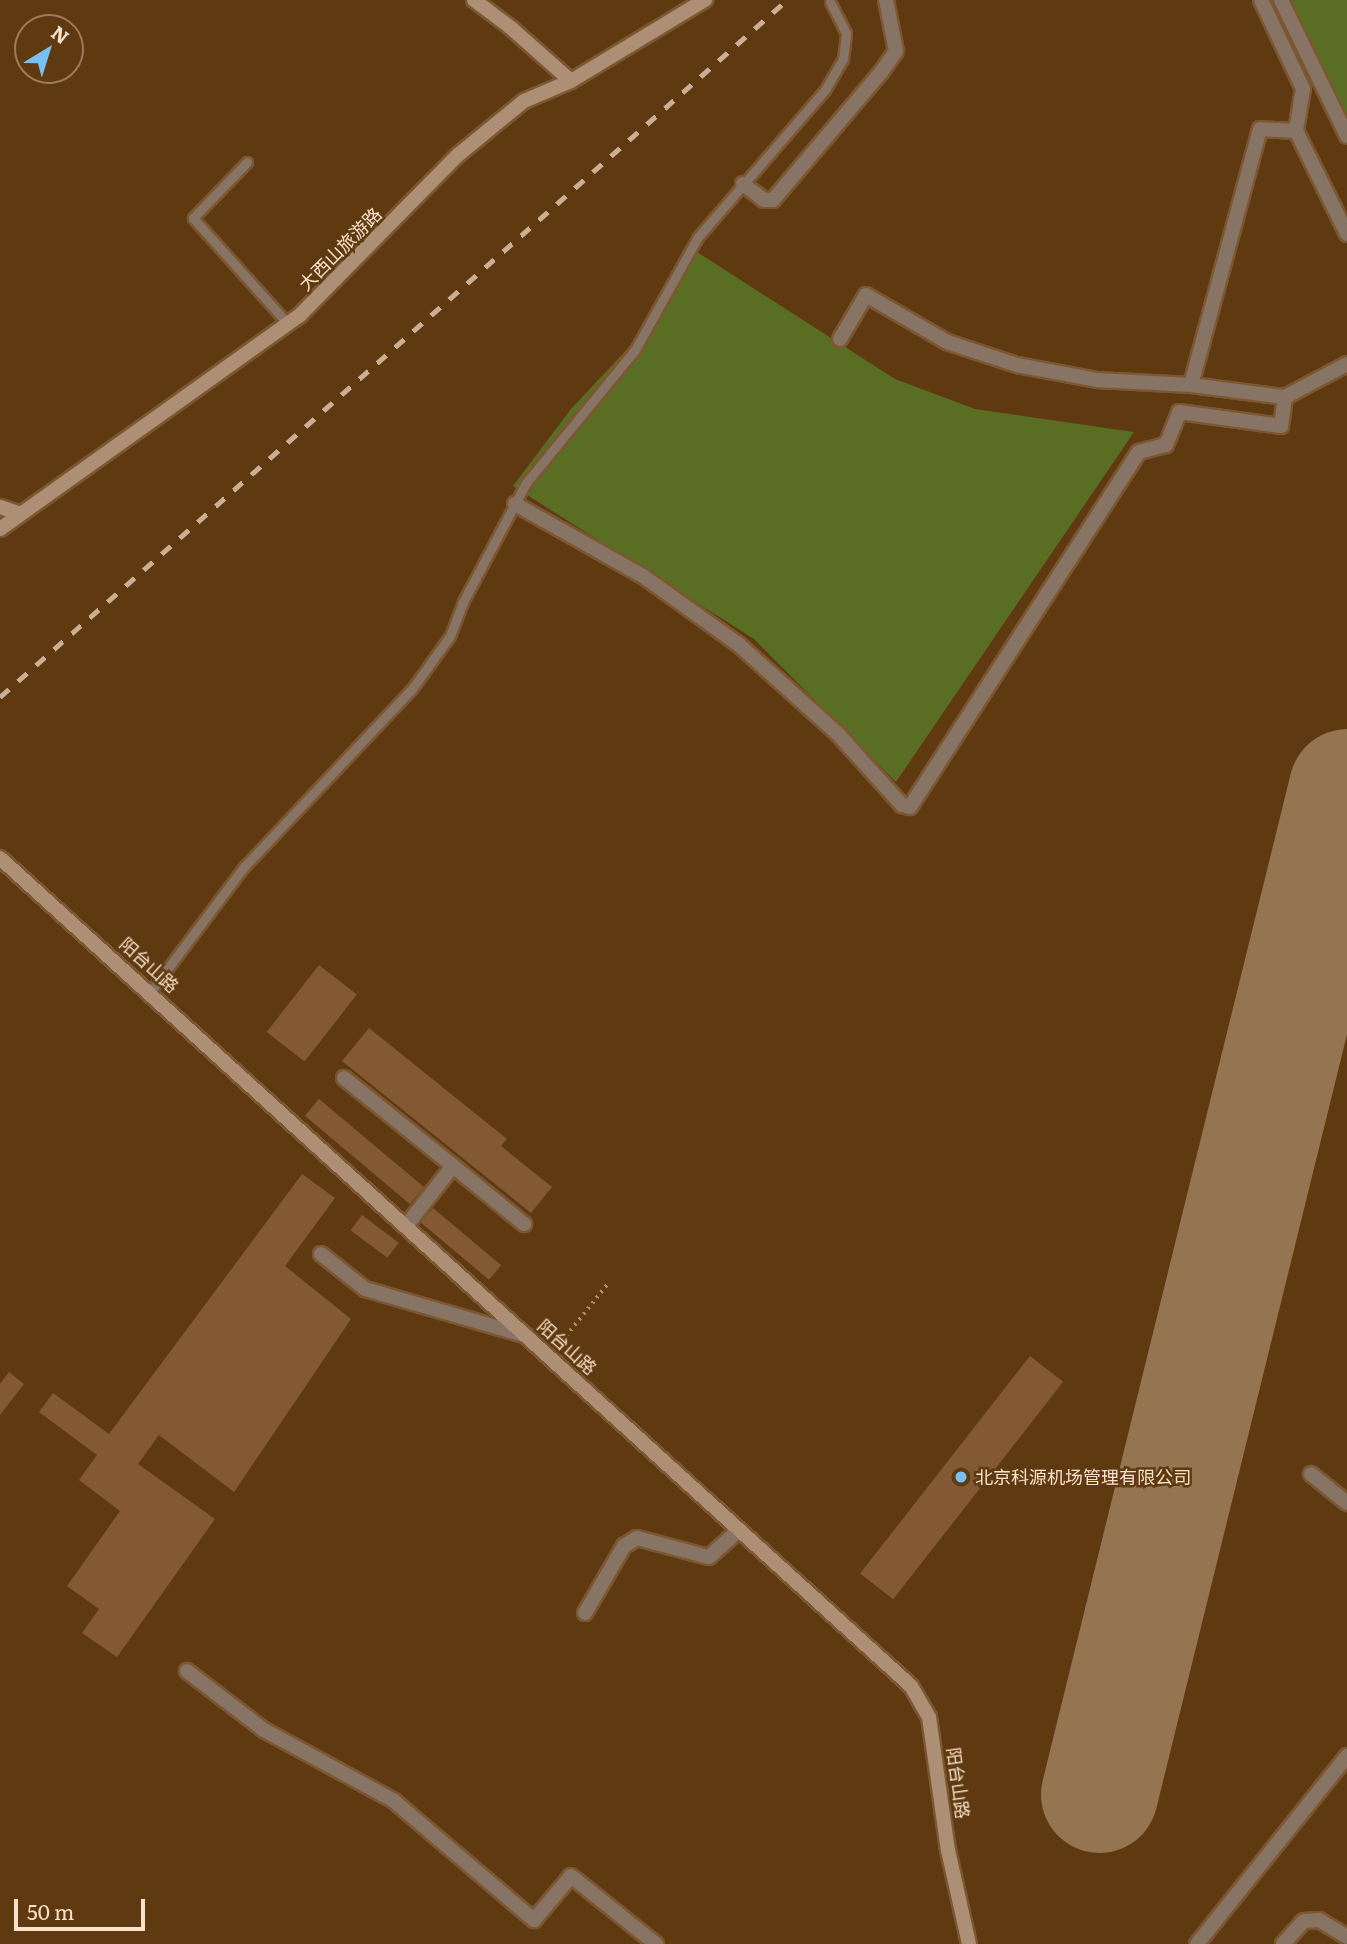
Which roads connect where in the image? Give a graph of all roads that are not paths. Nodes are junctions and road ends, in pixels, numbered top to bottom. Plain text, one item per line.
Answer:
1 (474, 0) edge
2 (705, 0) edge
3 (886, 0) edge
4 (1261, 0) edge
5 (1280, 0) edge
6 (830, 2) dead end
7 (571, 81) junction
8 (1296, 131) junction
9 (1347, 136) edge
10 (247, 162) dead end
11 (743, 184) junction
12 (1347, 234) edge
13 (288, 324) junction
14 (840, 339) dead end
15 (1347, 364) edge
16 (1191, 386) junction
17 (1285, 397) junction
18 (515, 504) junction
19 (0, 507) edge
20 (21, 514) junction
21 (0, 528) edge
22 (0, 858) edge
23 (150, 992) junction
24 (344, 1078) dead end
25 (453, 1166) junction
26 (524, 1224) dead end
27 (406, 1226) junction
28 (321, 1254) dead end
29 (527, 1336) junction
30 (1311, 1474) dead end
31 (1347, 1503) edge
32 (739, 1531) junction
33 (585, 1613) dead end
34 (187, 1671) dead end
35 (1347, 1756) edge
36 (1347, 1937) edge
37 (656, 1944) edge
38 (970, 1944) edge
39 (1197, 1944) edge
40 (1283, 1944) edge

1 - 7 street
2 - 7 street, 大西山旅游路
3 - 11 street
4 - 8 street
5 - 9 street
6 - 11 lane
7 - 13 street, 大西山旅游路
8 - 12 street
8 - 16 street
10 - 13 lane
11 - 18 lane
13 - 20 street, 大西山旅游路
14 - 16 street
15 - 17 street
16 - 17 street
17 - 18 street
18 - 23 lane
19 - 20 street
20 - 21 street, 大西山旅游路
22 - 23 street, 阳台山路
23 - 27 street, 阳台山路
24 - 25 street
25 - 26 street
25 - 27 street
27 - 29 street, 阳台山路
28 - 29 street
29 - 32 street, 阳台山路
30 - 31 street
32 - 33 street
32 - 38 street, 阳台山路
34 - 37 street
35 - 39 street
36 - 40 street

